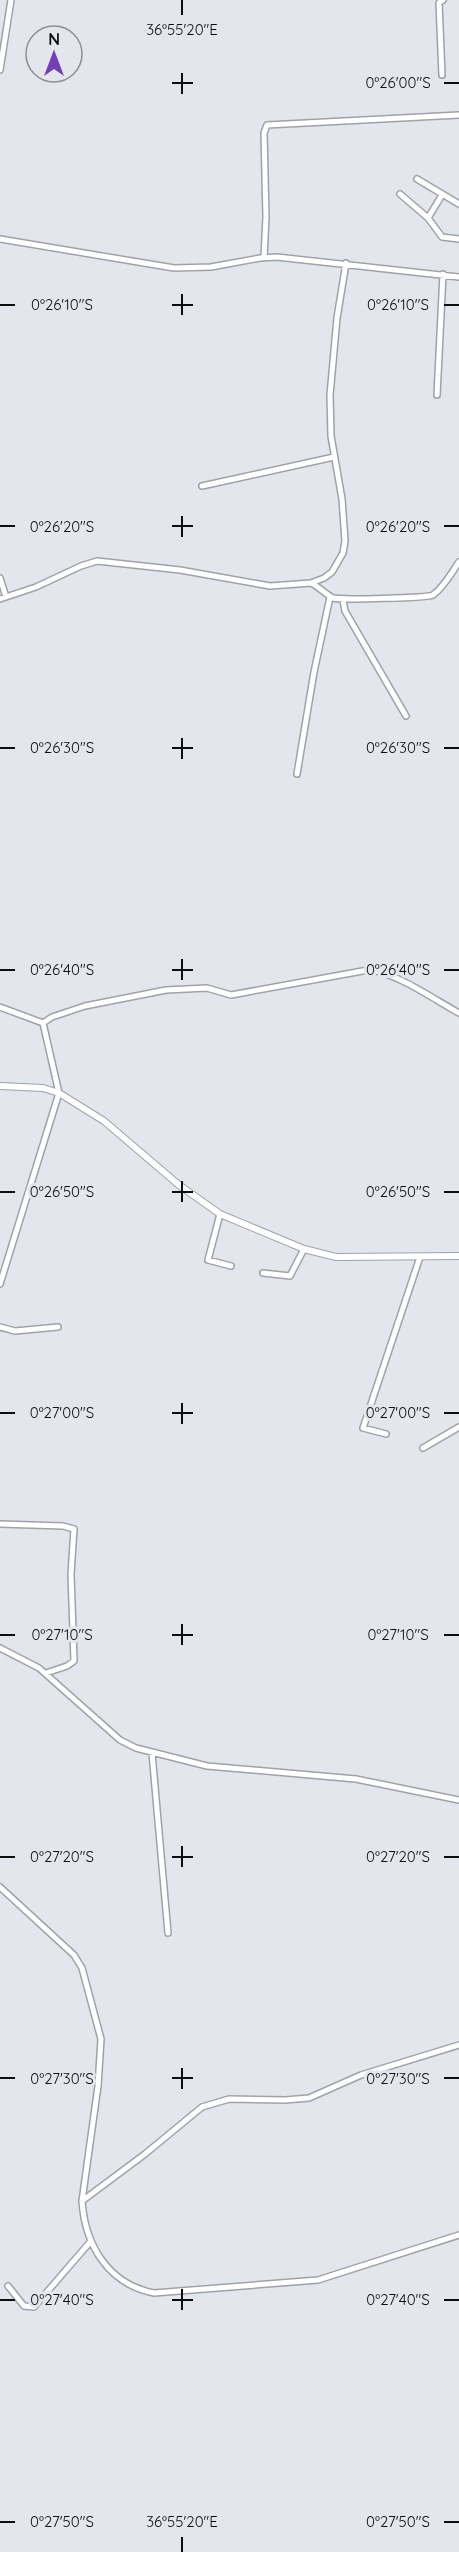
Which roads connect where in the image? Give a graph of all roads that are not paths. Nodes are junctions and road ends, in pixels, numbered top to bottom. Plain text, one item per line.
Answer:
1 (10, 0) edge
2 (443, 0) edge
3 (0, 70) edge
4 (442, 75) dead end
5 (459, 115) edge
6 (417, 179) dead end
7 (400, 194) dead end
8 (442, 195) junction
9 (459, 204) edge
10 (428, 218) junction
11 (0, 239) edge
12 (459, 239) edge
13 (264, 258) junction
14 (346, 263) junction
15 (443, 274) junction
16 (459, 277) edge
17 (437, 395) dead end
18 (334, 457) junction
19 (202, 486) dead end
20 (459, 562) edge
21 (0, 578) edge
22 (310, 583) junction
23 (330, 597) junction
24 (3, 598) edge
25 (342, 600) junction
26 (406, 716) dead end
27 (297, 774) dead end
28 (0, 1007) edge
29 (459, 1013) edge
30 (43, 1023) junction
31 (0, 1086) edge
32 (59, 1093) junction
33 (220, 1214) junction
34 (304, 1249) junction
35 (459, 1256) edge
36 (420, 1257) junction
37 (231, 1266) dead end
38 (263, 1272) dead end
39 (0, 1284) edge
40 (0, 1327) edge
41 (58, 1327) dead end
42 (459, 1427) edge
43 (386, 1434) dead end
44 (423, 1448) dead end
45 (0, 1524) edge
46 (0, 1648) edge
47 (46, 1673) junction
48 (152, 1753) junction
49 (459, 1800) edge
50 (0, 1887) edge
51 (168, 1933) dead end
52 (459, 2045) edge
53 (82, 2201) junction
54 (459, 2235) edge
55 (91, 2241) junction
56 (8, 2286) dead end

1 - 3 street
2 - 4 street
5 - 13 street
6 - 8 street
7 - 10 street
8 - 9 street
8 - 10 street
10 - 12 street
11 - 13 street
13 - 14 street
14 - 15 street
14 - 18 street
15 - 16 street
15 - 17 street
18 - 19 street
18 - 22 street
20 - 25 street
21 - 24 street
22 - 23 street
22 - 24 street
23 - 25 street
23 - 27 street
25 - 26 street
28 - 30 street
29 - 30 street
30 - 32 street
31 - 32 street
32 - 33 street
32 - 39 street
33 - 34 street
33 - 37 street
34 - 36 street
34 - 38 street
35 - 36 street
36 - 43 street
40 - 41 street
42 - 44 street
45 - 47 street
46 - 47 street
47 - 48 street
48 - 49 street
48 - 51 street
50 - 53 street
52 - 53 street
53 - 55 street
54 - 55 street
55 - 56 street

